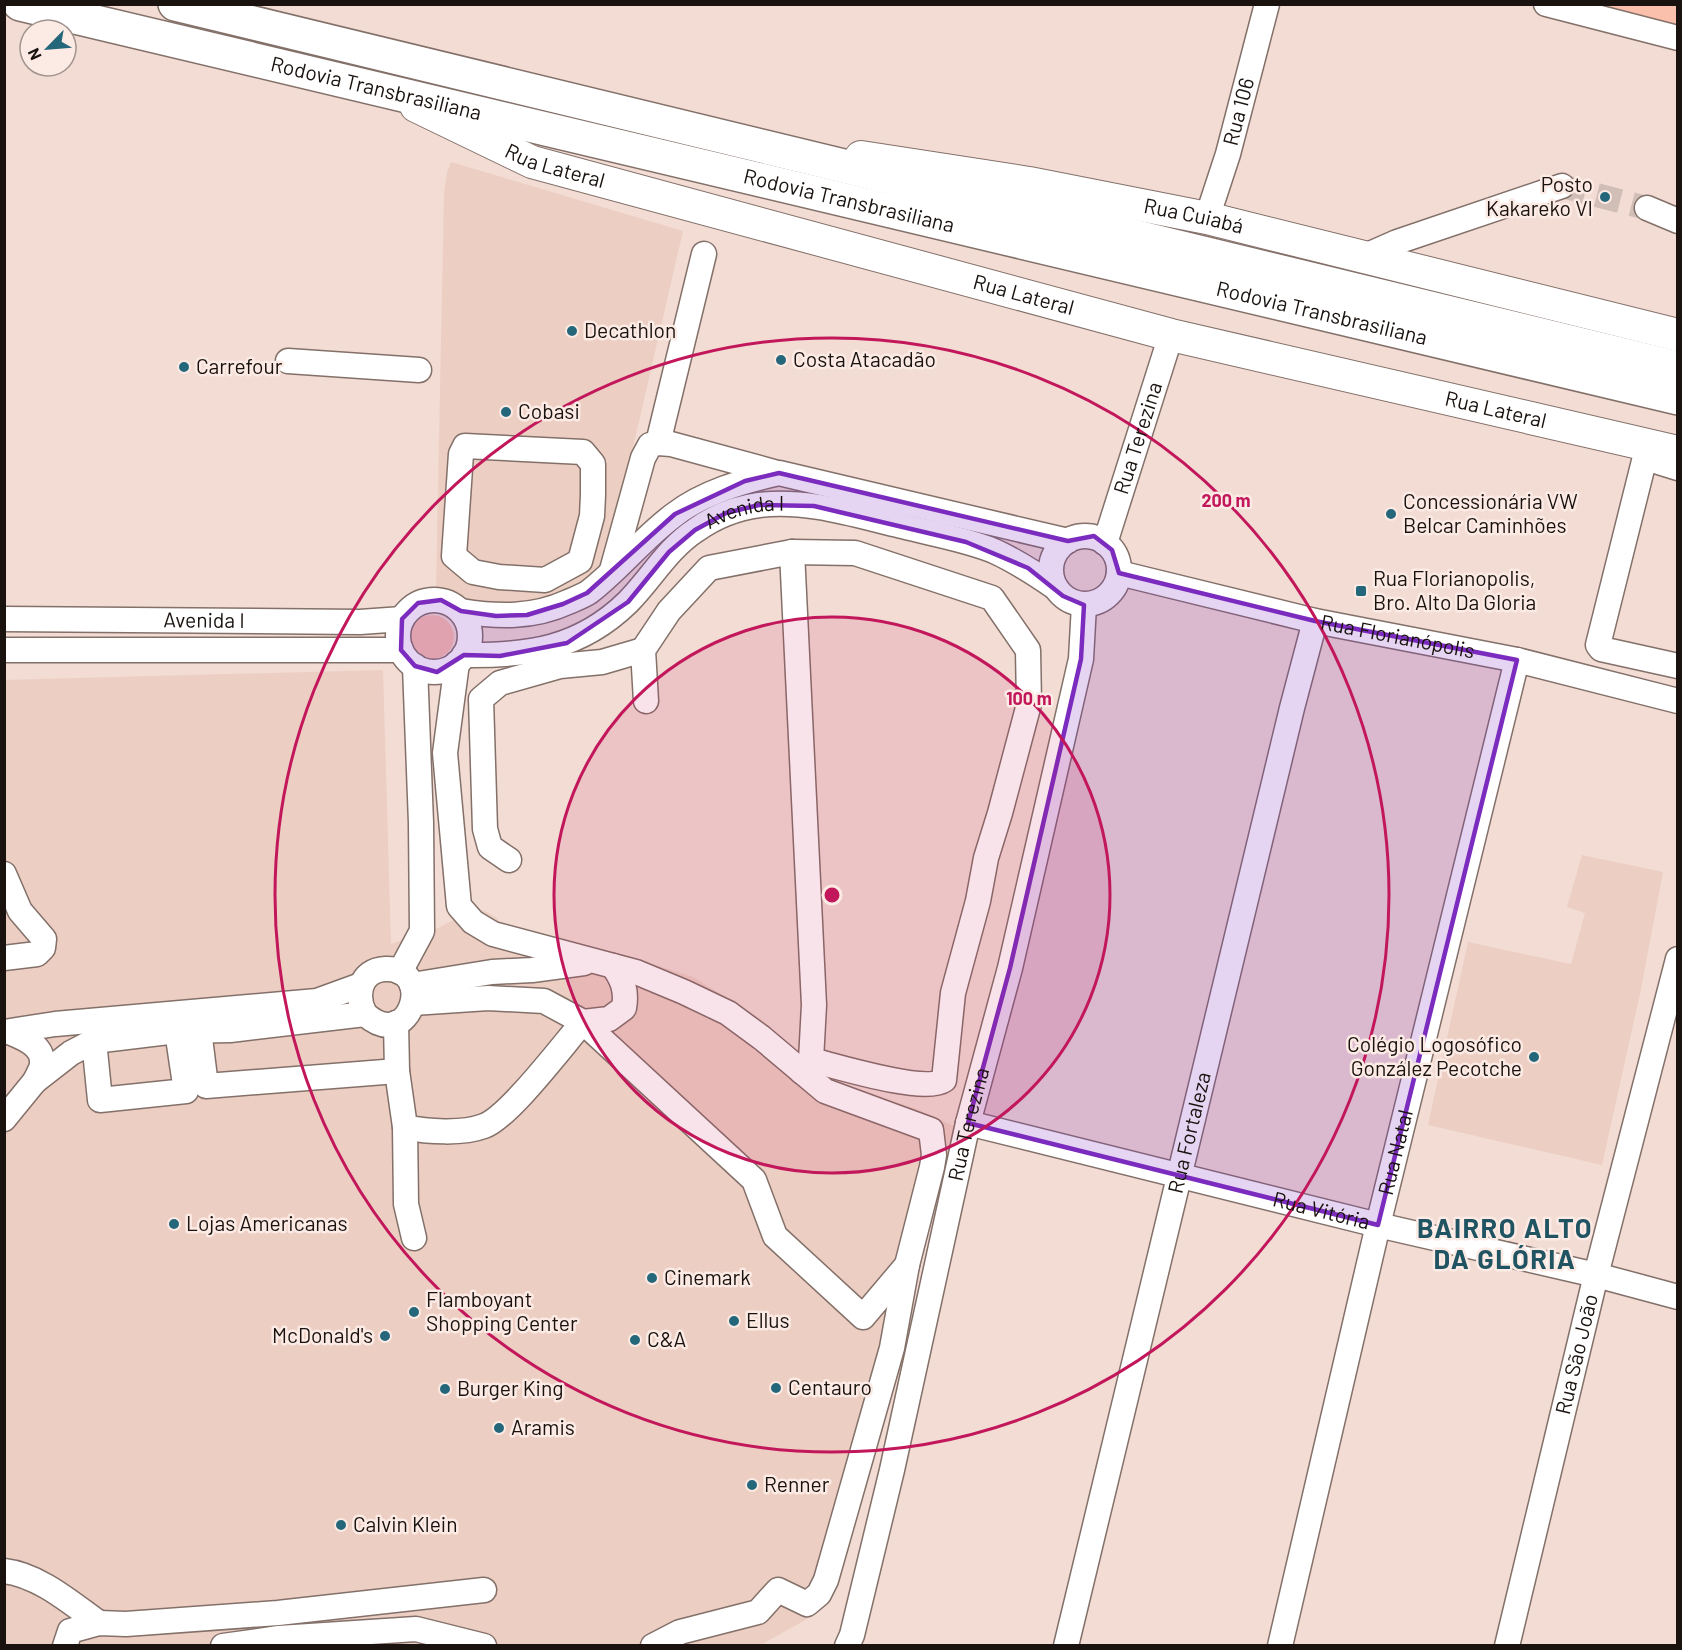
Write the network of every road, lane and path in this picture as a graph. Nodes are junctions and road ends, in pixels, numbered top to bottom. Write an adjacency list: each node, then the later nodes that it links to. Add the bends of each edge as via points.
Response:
1 (20, 4): 6 (highway, Rodovia Transbrasiliana)
2 (175, 4): 9 (highway, Rodovia Transbrasiliana)
3 (1267, 4): 12 (street, Rua 106)
4 (1546, 4): 7 (street)
5 (4, 19): 6 (highway)
6 (130, 31): 8 (highway, Rodovia Transbrasiliana)
7 (1677, 38)
8 (386, 91): 16 (main road, Rua Lateral, via 532,162); 21 (highway, Rodovia Transbrasiliana)
9 (701, 132): 12 (main road, Rua Cuiabá, via 1029,183); 19 (highway, Rodovia Transbrasiliana)
10 (1563, 186): 15 (street)
11 (1647, 208): 13 (street)
12 (1207, 218): 15 (main road, Rua Cuiabá)
13 (1677, 221)
14 (704, 254): 22 (street)
15 (1363, 257): 17 (main road, Rua Cuiabá)
16 (1171, 334): 23 (main road, Rua Lateral); 29 (street, Rua Terezina)
17 (1677, 335)
18 (288, 361): 20 (street)
19 (1677, 368)
20 (419, 370)
21 (1677, 398)
22 (658, 443): 25 (street); 27 (street, via 650,445 643,458)
23 (1677, 452)
24 (1677, 468): 44 (street, via 1644,461 1598,645 1600,649)
25 (779, 473): 28 (street, Avenida I); 31 (street, Avenida I, via 713,493 675,514)
26 (593, 505): 26 (street, via 593,464 583,452 465,446 461,454 454,556 473,572 545,580 580,561); 27 (street)
27 (626, 520): 31 (street)
28 (1068, 541): 29 (street, via 1094,536); 33 (street, via 1054,557 1052,578)
29 (1105, 543): 32 (street, via 1116,556)
30 (792, 552): 40 (street, via 709,568 669,611); 64 (street, via 814,1005); 67 (street, via 855,553 992,598 1028,650 1029,704 953,993 944,1080)
31 (612, 570): 35 (street, Avenida I, via 587,593 527,615)
32 (1119, 573): 34 (street, via 1107,596); 38 (street, Rua Florianópolis)
33 (1056, 588): 34 (street, via 1072,602); 42 (street, Avenida I, via 1028,568 966,542 814,506 759,505 726,513 695,530 669,552 628,602 600,625 567,643 530,652)
34 (1084, 605): 70 (street, Rua Terezina, via 1081,660 1010,968)
35 (461, 612): 37 (street, via 452,604 429,600 418,603); 42 (street, via 470,632)
36 (4, 619): 37 (street, Avenida I)
37 (402, 619): 41 (street, via 399,629)
38 (1315, 621): 43 (street, Rua Florianópolis); 72 (street, Rua Fortaleza)
39 (4, 650): 41 (street, Avenida I)
40 (643, 650): 45 (street); 47 (street, via 602,662 560,666 500,683 481,699)
41 (408, 658): 42 (street, via 437,672); 55 (street, via 421,823 422,931)
42 (461, 659): 48 (street, via 445,753)
43 (1517, 660): 46 (street, Rua Florianópolis); 73 (street, Rua Natal)
44 (1677, 666)
45 (646, 701)
46 (1677, 701)
47 (484, 792): 48 (street); 49 (street, via 485,829 490,847)
48 (451, 820): 53 (street, via 459,906 473,922 493,934)
49 (509, 860)
50 (4, 874): 51 (street, via 20,911 44,939 37,954)
51 (4, 958)
52 (1677, 959): 76 (street, Rua São João)
53 (604, 964): 55 (street, via 492,972); 57 (street, via 621,977 624,1008 609,1019); 64 (street, via 636,972 728,1013)
54 (361, 985): 55 (street, via 374,971 393,969); 56 (street, via 358,995); 59 (street, via 317,1001)
55 (408, 987): 57 (street, via 544,1001); 58 (street, via 407,1015)
56 (364, 1014): 58 (street, via 379,1023); 60 (street, via 230,1030)
57 (583, 1022): 71 (street, via 505,1112 485,1126 430,1131); 78 (street, via 754,1180 775,1236)
58 (396, 1023): 65 (street)
59 (56, 1024): 61 (street); 63 (street, via 49,1042 59,1051)
60 (188, 1030): 62 (street); 62 (street, via 186,1091 100,1100); 65 (street, via 206,1086)
61 (7, 1032): 66 (street, via 26,1039 39,1050 42,1064)
62 (94, 1041): 63 (street)
63 (71, 1053): 66 (street)
64 (807, 1066): 67 (street); 69 (street, via 825,1091)
65 (397, 1071): 71 (street)
66 (34, 1082): 68 (street)
67 (921, 1084): 69 (street)
68 (4, 1119)
69 (913, 1123): 75 (street, via 931,1130 934,1155)
70 (968, 1123): 72 (street, Rua Vitória); 90 (street, Rua Terezina, via 892,1470)
71 (405, 1127): 74 (street, via 406,1204)
72 (1180, 1176): 73 (street, Rua Vitória); 91 (street, Rua Fortaleza)
73 (1378, 1225): 76 (street, Rua Vitória); 92 (street, Rua Natal)
74 (414, 1238)
75 (907, 1264): 78 (street); 79 (street)
76 (1596, 1275): 77 (street, Rua Vitória); 93 (street, Rua São João)
77 (1677, 1297)
78 (863, 1317): 79 (street)
79 (892, 1348): 89 (street, via 819,1594 807,1604 778,1590 758,1612 680,1632)
80 (4, 1571): 82 (street, via 21,1573)
81 (484, 1590): 82 (street, via 278,1613)
82 (99, 1623): 86 (street, via 70,1631)
83 (348, 1639): 84 (street); 88 (street, via 416,1629)
84 (306, 1641): 85 (street)
85 (255, 1643): 87 (street)
86 (65, 1646)
87 (223, 1646)
88 (484, 1646)
89 (653, 1646)
90 (847, 1646)
91 (1066, 1646)
92 (1280, 1646)
93 (1507, 1646)

